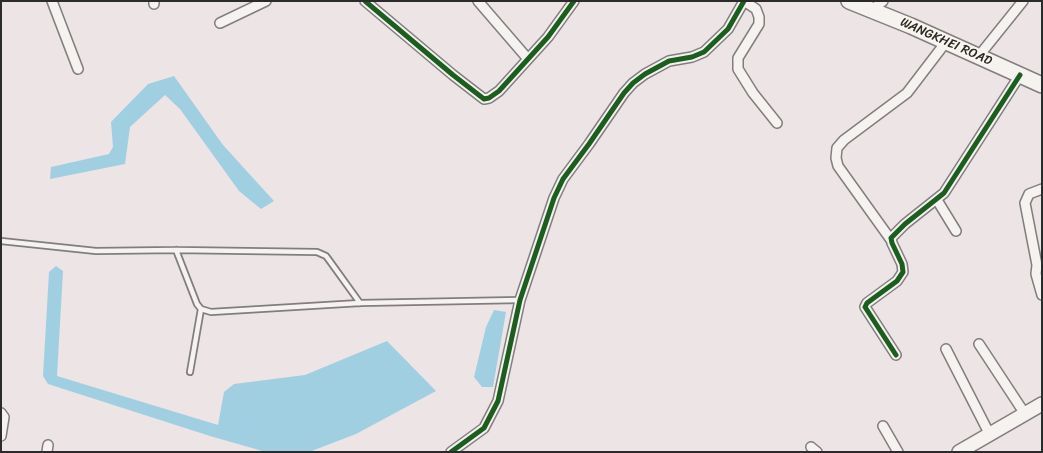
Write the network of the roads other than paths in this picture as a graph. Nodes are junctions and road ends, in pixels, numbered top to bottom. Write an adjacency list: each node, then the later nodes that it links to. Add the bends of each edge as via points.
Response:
1 (52, 1): 14 (street)
2 (266, 1): 10 (street)
3 (365, 1): 13 (street, via 484,99 499,91)
4 (478, 1): 13 (street)
5 (574, 1): 13 (street)
6 (744, 1): 17 (street, via 756,9 759,24 738,58 738,69); 25 (street, via 728,29 704,52 656,67 644,74 624,93 563,179 554,198)
7 (849, 1): 9 (main road, WANGKHEI ROAD)
8 (1024, 1): 12 (street)
9 (878, 5): 11 (main road, WANGKHEI ROAD)
10 (220, 23)
11 (946, 42): 12 (main road, WANGKHEI ROAD); 21 (street, via 907,93 837,148 838,166)
12 (978, 57): 15 (main road, WANGKHEI ROAD)
13 (528, 59)
14 (78, 69)
15 (1020, 75): 16 (main road, WANGKHEI ROAD); 19 (street, via 950,186)
16 (1042, 85)
17 (777, 123)
18 (1042, 189): 24 (street, via 1029,194 1025,203 1037,265 1036,274)
19 (937, 200): 20 (street); 21 (street, via 905,224)
20 (956, 232)
21 (891, 240): 30 (street, via 903,272 897,281 865,306)
22 (1, 241): 23 (lane, via 96,251)
23 (176, 250): 26 (lane, via 317,252 326,256); 27 (lane, via 193,296)
24 (1042, 295)
25 (520, 300): 26 (lane); 39 (street, via 494,412 484,428)
26 (360, 302): 27 (lane, via 211,312)
27 (201, 308): 31 (lane)
28 (979, 344): 34 (street)
29 (946, 349): 36 (street)
30 (896, 355)
31 (190, 372)
32 (1042, 404): 34 (street)
33 (1, 413): 37 (street, via 4,417)
34 (1025, 414): 36 (street)
35 (883, 426): 40 (street)
36 (990, 435): 38 (street)
37 (1, 436)
38 (975, 448): 41 (street)
39 (451, 452)
40 (898, 452)
41 (960, 452)

